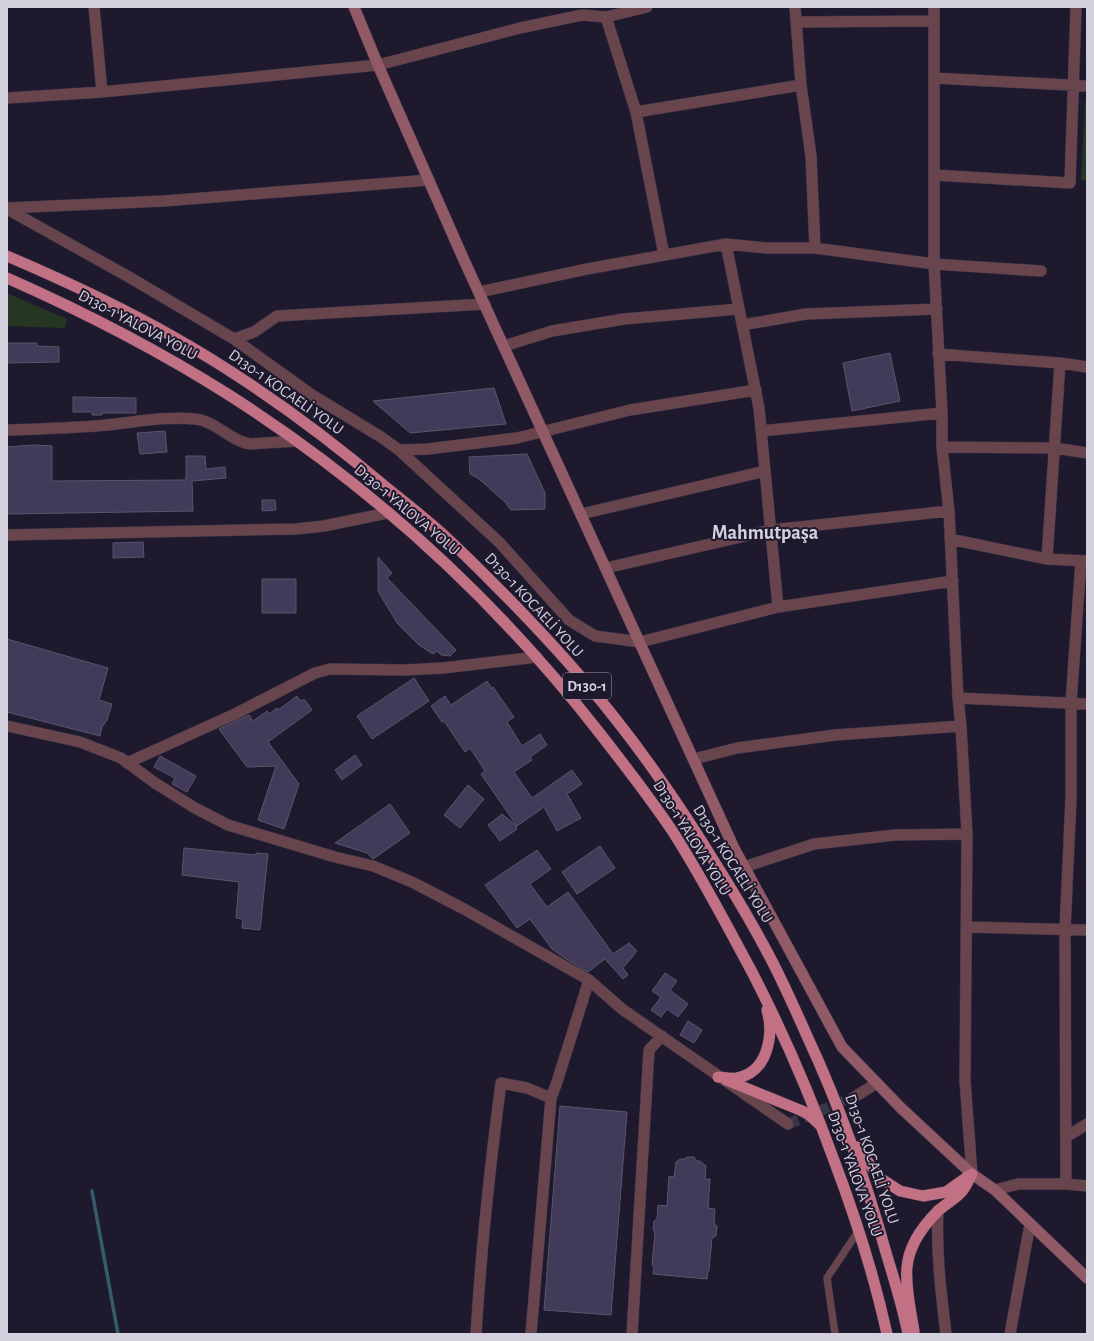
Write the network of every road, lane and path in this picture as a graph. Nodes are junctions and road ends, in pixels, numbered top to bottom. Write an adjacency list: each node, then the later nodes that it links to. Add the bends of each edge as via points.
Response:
1 (94, 7): 16 (street)
2 (354, 7): 11 (main road)
3 (647, 7): 8 (street)
4 (795, 7): 10 (street)
5 (934, 7): 9 (street)
6 (1076, 7): 14 (street)
7 (581, 11): 8 (street); 11 (street)
8 (606, 17): 18 (street)
9 (934, 21): 10 (street); 12 (street)
10 (796, 22): 13 (street)
11 (378, 65): 16 (street); 20 (main road)
12 (934, 78): 14 (street); 19 (street)
13 (800, 85): 18 (street); 23 (street, via 811,156)
14 (1072, 85): 15 (street); 19 (street, via 1070,183)
15 (1087, 86)
16 (102, 92): 17 (street)
17 (7, 98)
18 (636, 112): 24 (street)
19 (934, 175): 26 (street)
20 (429, 180): 21 (street, via 164,201); 29 (main road)
21 (7, 209): 34 (street)
22 (726, 244): 23 (street, via 766,248); 24 (street); 31 (street)
23 (815, 248): 26 (street)
24 (664, 255): 29 (street)
25 (7, 256): 86 (highway, D130-1 KOCAELİ YOLU / D130-1, via 135,316 241,378 361,466 449,539 514,604 612,715 710,854 772,961 820,1063)
26 (934, 264): 27 (street); 32 (street)
27 (1041, 271)
28 (7, 278): 44 (highway, D130-1 YALOVA YOLU / D130-1, via 89,316 179,365)
29 (479, 292): 30 (main road)
30 (485, 304): 34 (street, via 277,316 254,332); 35 (main road)
31 (739, 309): 33 (street); 35 (street, via 624,319 552,331)
32 (936, 309): 33 (street, via 806,314); 36 (street)
33 (742, 325): 39 (street)
34 (234, 340): 47 (street, via 312,395)
35 (504, 346): 42 (main road)
36 (938, 354): 37 (street); 40 (street)
37 (1060, 363): 38 (street); 46 (street)
38 (1087, 367)
39 (756, 390): 42 (street, via 630,410); 43 (street)
40 (942, 413): 43 (street); 45 (street)
41 (7, 430): 44 (street, via 190,418 208,422 242,443)
42 (543, 431): 47 (street, via 516,438); 52 (main road)
43 (761, 431): 49 (street)
44 (296, 441): 51 (highway, D130-1 YALOVA YOLU / D130-1)
45 (942, 446): 46 (street); 50 (street)
46 (1055, 448): 48 (street); 56 (street)
47 (400, 450): 61 (street, via 499,542 569,620 596,636)
48 (1087, 452)
49 (765, 471): 52 (street); 53 (street)
50 (949, 511): 53 (street); 55 (street)
51 (386, 512): 54 (street, via 324,526 296,529); 62 (highway, D130-1 YALOVA YOLU / D130-1, via 456,573)
52 (581, 514): 58 (main road)
53 (770, 530): 58 (street); 60 (street)
54 (7, 535)
55 (950, 539): 56 (street); 59 (street)
56 (1047, 559): 57 (street)
57 (1084, 561): 64 (street)
58 (606, 568): 61 (main road)
59 (953, 581): 60 (street); 63 (street)
60 (778, 607): 61 (street)
61 (640, 642): 68 (main road)
62 (537, 657): 69 (street, via 443,668 330,669 315,673 235,714); 76 (highway, D130-1 YALOVA YOLU / D130-1, via 652,801 700,877)
63 (958, 698): 64 (street); 67 (street)
64 (1071, 703): 65 (street); 73 (street, via 1071,798)
65 (1087, 704)
66 (7, 726): 69 (street, via 80,742)
67 (961, 726): 68 (street, via 835,734 737,748); 70 (street)
68 (694, 759): 71 (main road)
69 (127, 763): 75 (street, via 155,784 228,825 373,866 412,882)
70 (967, 834): 71 (street, via 895,835 814,844); 72 (street)
71 (744, 867): 79 (main road, via 842,1047)
72 (966, 927): 73 (street); 87 (street, via 965,1081)
73 (1065, 930): 74 (street); 85 (street)
74 (1087, 930)
75 (589, 980): 77 (street, via 622,1009); 81 (street)
76 (759, 986): 78 (highway, via 769,1018 770,1032 764,1059 756,1068 738,1078); 84 (highway, D130-1 YALOVA YOLU / D130-1, via 786,1040)
77 (662, 1036): 78 (street); 99 (street, via 649,1050)
78 (718, 1077): 82 (street); 84 (highway, via 800,1110)
79 (877, 1083): 80 (street); 87 (main road)
80 (856, 1096)
81 (550, 1098): 97 (street, via 526,1088 501,1083 480,1263); 98 (street)
82 (788, 1124)
83 (1087, 1124): 85 (street)
84 (822, 1126): 93 (highway, D130-1 YALOVA YOLU / D130-1)
85 (1066, 1137): 88 (street)
86 (851, 1140): 87 (highway, via 880,1178 900,1191 923,1196 946,1192); 102 (highway, D130-1 KOCAELİ YOLU / D130-1, via 875,1211)
87 (972, 1174): 90 (main road); 91 (highway, via 963,1191)
88 (1066, 1184): 89 (street); 90 (street, via 1018,1184)
89 (1087, 1186)
90 (995, 1190): 92 (main road)
91 (938, 1210): 103 (highway, via 915,1242 907,1266 906,1277); 104 (street, via 937,1247)
92 (1030, 1224): 95 (main road); 105 (street)
93 (859, 1230): 100 (lane, via 827,1278); 101 (highway, D130-1 YALOVA YOLU / D130-1, via 877,1289)
94 (1087, 1266): 95 (street)
95 (1075, 1267): 96 (main road)
96 (1087, 1278)
97 (476, 1334)
98 (531, 1334)
99 (632, 1334)
100 (835, 1334)
101 (887, 1334)
102 (908, 1334)
103 (915, 1334)
104 (946, 1334)
105 (1010, 1334)

